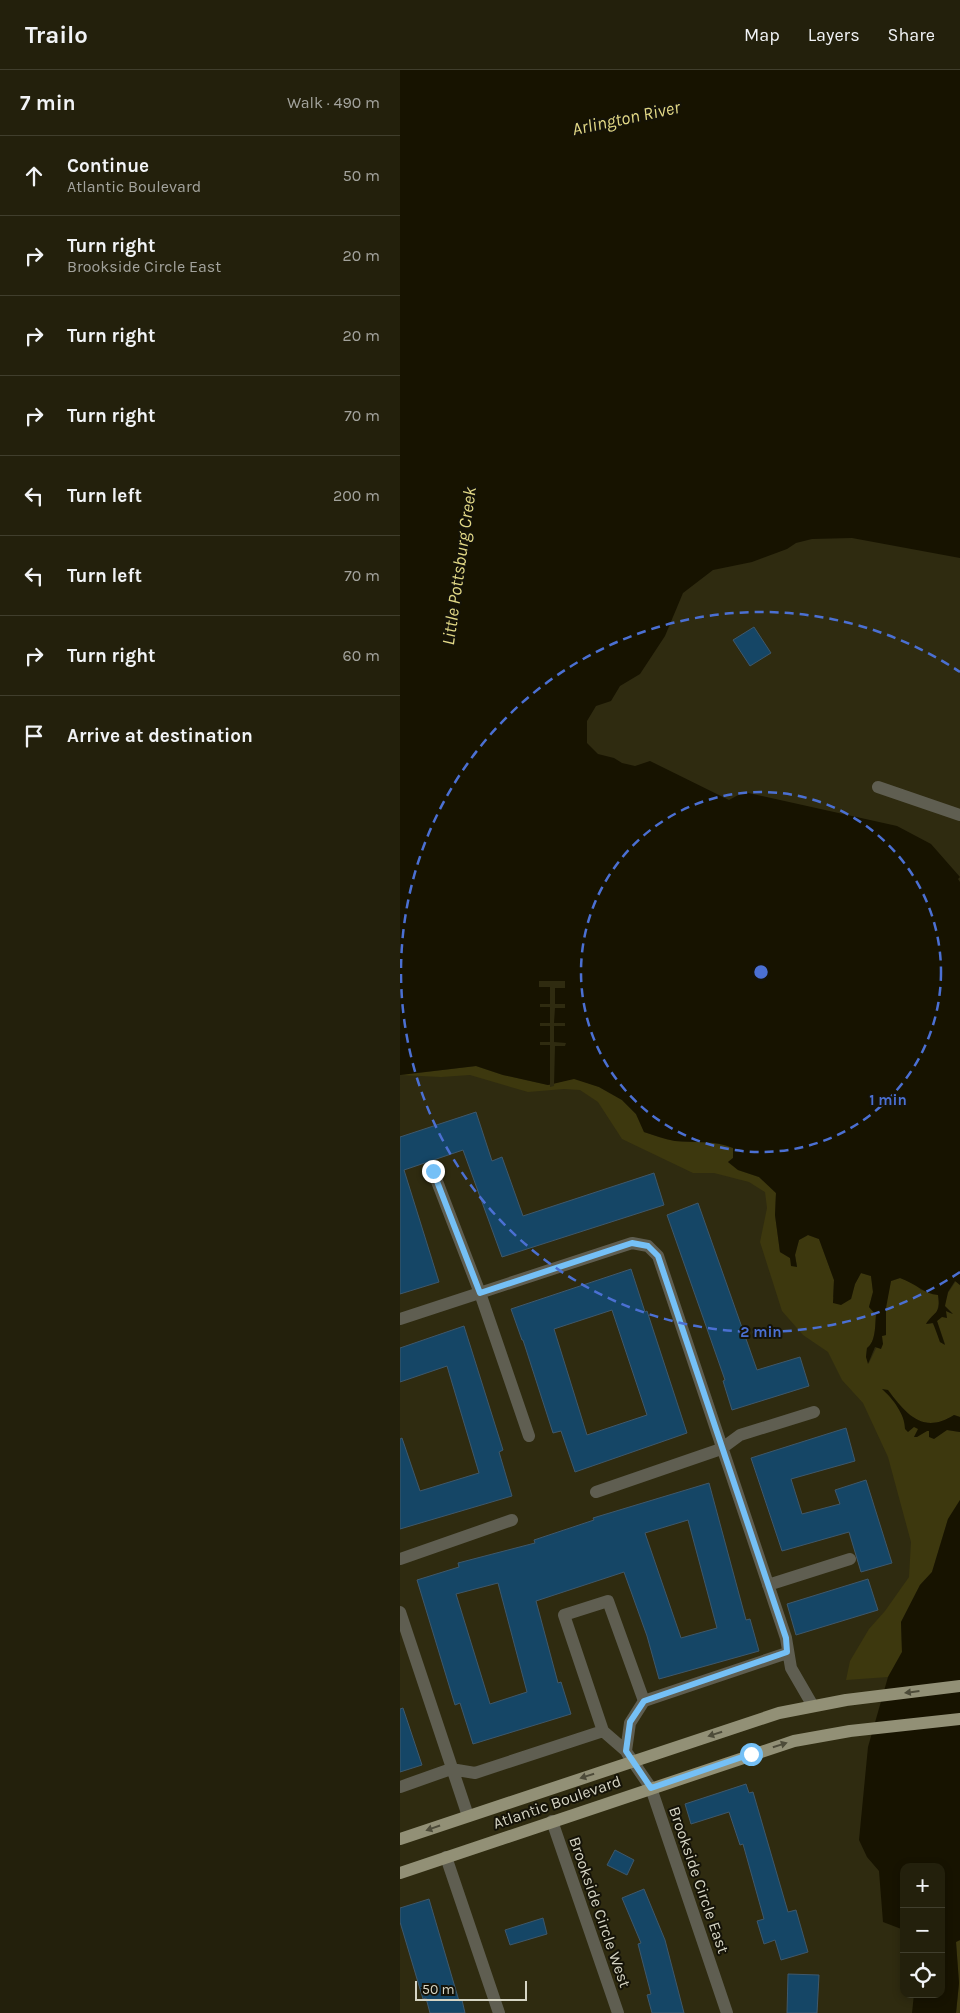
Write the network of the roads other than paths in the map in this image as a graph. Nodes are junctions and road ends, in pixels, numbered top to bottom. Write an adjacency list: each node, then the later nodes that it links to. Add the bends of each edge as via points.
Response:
1 (878, 787): 2 (street)
2 (960, 815)
3 (433, 1171): 4 (street)
4 (480, 1293): 5 (street); 7 (street); 8 (street, via 632,1243 648,1246 658,1256)
5 (400, 1319)
6 (814, 1412): 8 (street, via 740,1435)
7 (529, 1436)
8 (721, 1449): 9 (street); 13 (street)
9 (596, 1492)
10 (512, 1520): 11 (street)
11 (400, 1559)
12 (850, 1559): 13 (street)
13 (768, 1585): 15 (street, via 786,1638)
14 (400, 1612): 22 (street)
15 (787, 1652): 17 (street); 18 (street, via 791,1668)
16 (960, 1686): 18 (main road, Atlantic Boulevard, one-way to 18)
17 (644, 1701): 20 (street, via 608,1601 564,1615); 21 (street, via 630,1722)
18 (813, 1706): 21 (main road, Atlantic Boulevard, one-way to 21)
19 (960, 1719): 24 (main road, Atlantic Boulevard, one-way to 19, via 794,1741 850,1731)
20 (603, 1730): 21 (street, Brookside Circle East); 22 (street, via 475,1773)
21 (629, 1756): 24 (street, Brookside Circle East); 25 (main road, Atlantic Boulevard, one-way to 25)
22 (451, 1769): 23 (street); 25 (street)
23 (400, 1787)
24 (651, 1788): 26 (main road, Atlantic Boulevard); 32 (street, Brookside Circle East)
25 (468, 1816): 27 (main road, Atlantic Boulevard, one-way to 27)
26 (552, 1821): 28 (main road, Atlantic Boulevard); 31 (street, Brookside Circle West)
27 (400, 1839)
28 (446, 1857): 29 (main road, Atlantic Boulevard); 30 (street)
29 (400, 1872)
30 (499, 2013)
31 (618, 2013)
32 (727, 2013)

